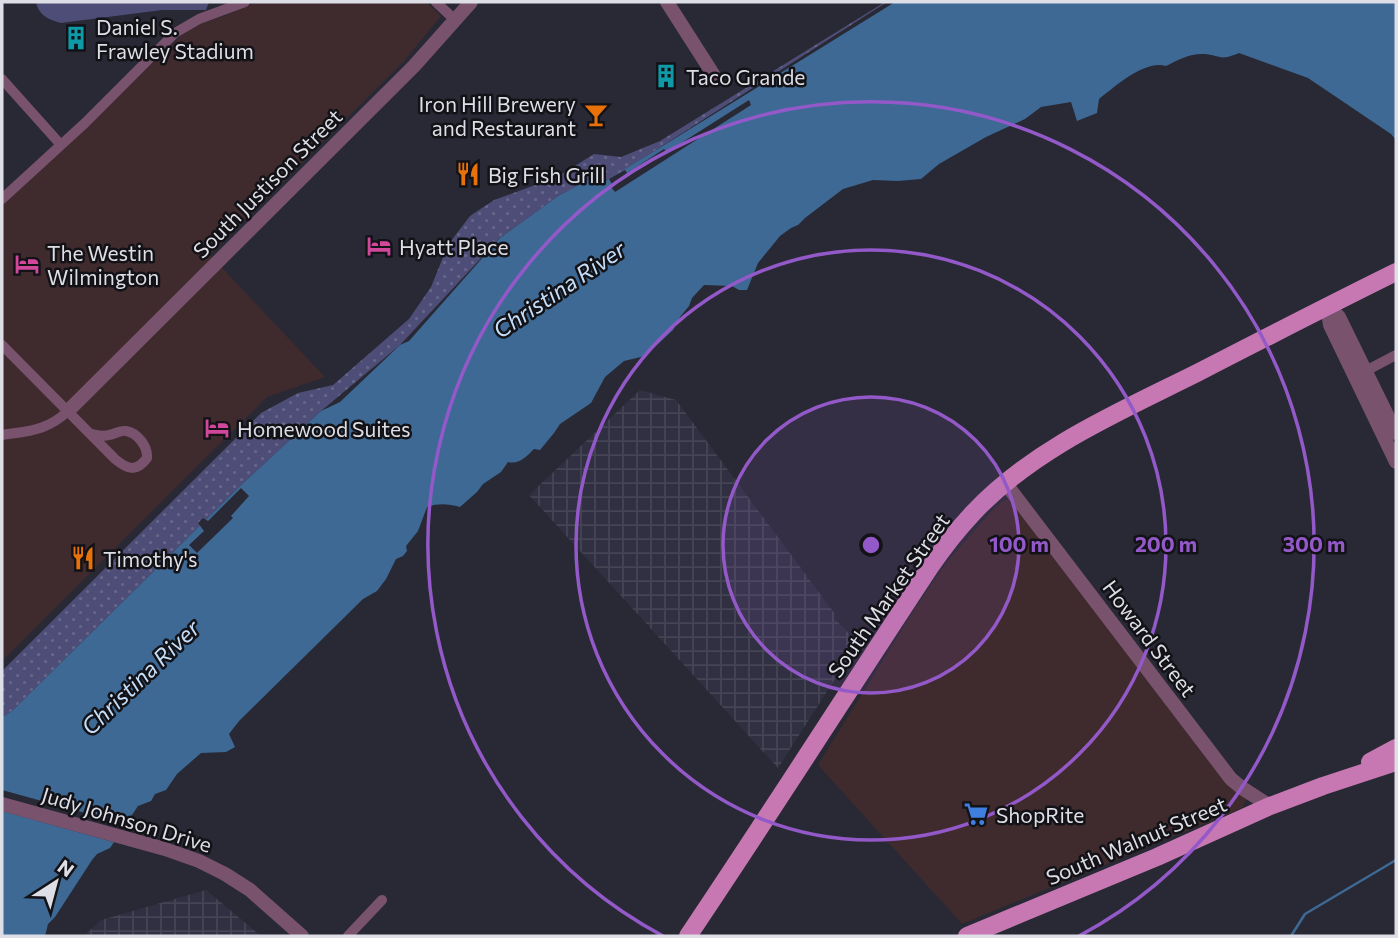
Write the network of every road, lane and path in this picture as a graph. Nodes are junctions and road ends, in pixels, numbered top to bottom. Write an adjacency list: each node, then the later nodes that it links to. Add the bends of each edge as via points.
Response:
1 (245, 2): 8 (street, via 176,33)
2 (436, 2): 5 (street)
3 (471, 2): 5 (street, South Justison Street)
4 (667, 2): 6 (street)
5 (455, 20): 15 (street, South Justison Street)
6 (713, 74)
7 (2, 79): 8 (street)
8 (61, 145): 9 (street)
9 (2, 199)
10 (1396, 272): 11 (main road, South Market Street)
11 (1327, 306): 14 (street, via 1339,317); 20 (main road, South Market Street, via 1096,424)
12 (2, 345): 15 (street)
13 (1396, 355): 14 (street)
14 (1360, 374): 16 (street); 19 (street)
15 (68, 411): 17 (street); 18 (street, via 47,426)
16 (1396, 433)
17 (91, 434): 17 (street, via 125,466 139,467 147,458 144,444 129,432)
18 (2, 435)
19 (1396, 462)
20 (1006, 484): 25 (street, Howard Street, via 1231,779); 27 (main road, South Market Street, via 974,512 937,557)
21 (1396, 748): 23 (main road, South Walnut Street)
22 (1396, 762): 23 (main road, South Walnut Street)
23 (1323, 786): 25 (main road, South Walnut Street)
24 (2, 804): 28 (street, Judy Johnson Drive, via 190,857 257,896)
25 (1270, 806): 30 (main road, South Walnut Street)
26 (382, 900): 29 (street)
27 (690, 935)
28 (302, 936)
29 (348, 936)
30 (967, 936)

